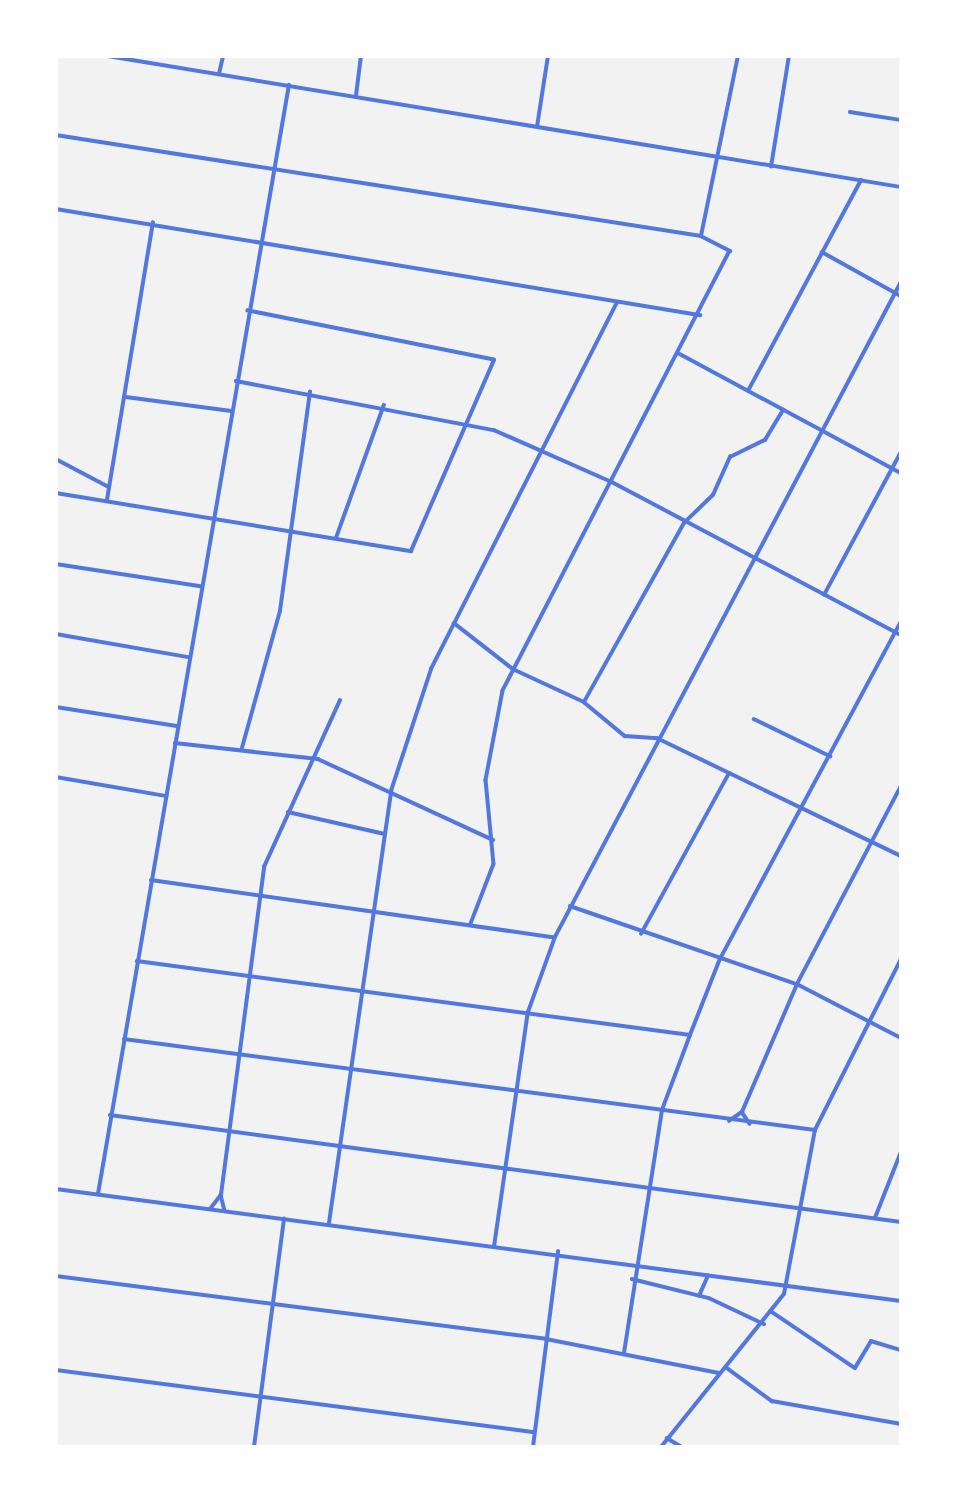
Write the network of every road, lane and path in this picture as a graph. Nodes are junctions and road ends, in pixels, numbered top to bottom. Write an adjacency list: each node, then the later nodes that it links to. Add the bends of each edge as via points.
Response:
1 (108, 56): 8 (street)
2 (166, 56): 8 (street)
3 (223, 56): 9 (street)
4 (361, 56): 11 (street)
5 (548, 56): 14 (street)
6 (738, 56): 16 (street)
7 (789, 56): 17 (street)
8 (164, 65): 9 (street)
9 (219, 74): 10 (street)
10 (289, 85): 11 (street); 18 (street)
11 (356, 96): 14 (street)
12 (850, 112): 13 (street)
13 (901, 120)
14 (537, 127): 16 (street)
15 (56, 135): 18 (street)
16 (720, 158): 17 (street); 23 (street)
17 (771, 167): 19 (street)
18 (272, 169): 23 (street); 24 (street)
19 (861, 180): 20 (street); 25 (street)
20 (901, 187)
21 (56, 209): 22 (street)
22 (152, 223): 24 (street); 36 (street)
23 (701, 236): 31 (street, via 725,245 730,255)
24 (260, 242): 29 (street); 30 (street)
25 (822, 252): 27 (street); 34 (street)
26 (901, 282): 27 (street)
27 (895, 293): 28 (street); 41 (street)
28 (901, 296)
29 (617, 302): 31 (street); 42 (street)
30 (248, 311): 33 (street); 40 (street, via 492,359 486,391)
31 (700, 315): 32 (street)
32 (680, 354): 34 (street); 47 (street)
33 (236, 380): 35 (street); 39 (street)
34 (748, 391): 38 (street)
35 (310, 393): 37 (street); 53 (street)
36 (126, 397): 39 (street); 48 (street)
37 (384, 405): 40 (street); 54 (street)
38 (783, 410): 41 (street); 52 (street, via 765,440 730,457 713,495)
39 (231, 411): 51 (street)
40 (466, 425): 42 (street); 54 (street, via 411,551)
41 (823, 432): 45 (street); 55 (street)
42 (540, 449): 47 (street); 60 (street)
43 (901, 452): 45 (street)
44 (56, 459): 48 (street)
45 (892, 468): 46 (street); 58 (street)
46 (901, 472)
47 (612, 482): 52 (street); 65 (street)
48 (109, 487): 50 (street)
49 (56, 493): 50 (street)
50 (107, 500): 51 (street)
51 (212, 517): 53 (street); 57 (street)
52 (684, 523): 55 (street); 67 (street)
53 (289, 530): 54 (street); 73 (street, via 279,619)
54 (336, 539)
55 (752, 561): 58 (street); 71 (street)
56 (56, 564): 57 (street)
57 (200, 586): 64 (street)
58 (824, 596): 61 (street)
59 (901, 622): 61 (street)
60 (454, 623): 65 (street); 79 (street, via 431,669)
61 (896, 632): 63 (street); 74 (street)
62 (56, 634): 64 (street)
63 (901, 635)
64 (188, 657): 70 (street)
65 (513, 669): 67 (street); 84 (street, via 495,715 486,780)
66 (340, 700): 75 (street)
67 (584, 702): 71 (street, via 625,736)
68 (56, 707): 70 (street)
69 (754, 719): 74 (street)
70 (177, 726): 72 (street)
71 (657, 738): 76 (street); 89 (street)
72 (176, 743): 73 (street); 80 (street)
73 (242, 748): 75 (street)
74 (830, 757): 81 (street)
75 (318, 760): 79 (street); 82 (street)
76 (729, 773): 81 (street); 92 (street)
77 (56, 777): 80 (street)
78 (901, 786): 85 (street)
79 (391, 791): 83 (street); 84 (street)
80 (166, 796): 87 (street)
81 (802, 807): 85 (street); 94 (street)
82 (288, 812): 83 (street); 88 (street, via 264,867)
83 (385, 834): 90 (street)
84 (493, 840): 91 (street, via 493,874)
85 (871, 840): 86 (street); 98 (street)
86 (901, 856)
87 (151, 880): 88 (street); 96 (street)
88 (261, 894): 90 (street); 97 (street)
89 (570, 906): 92 (street); 93 (street)
90 (374, 909): 91 (street); 99 (street)
91 (471, 925): 93 (street)
92 (641, 934): 94 (street)
93 (555, 937): 100 (street)
94 (720, 959): 98 (street); 102 (street)
95 (901, 959): 101 (street)
96 (137, 961): 97 (street); 104 (street)
97 (250, 975): 99 (street); 105 (street)
98 (797, 984): 101 (street); 109 (street)
99 (362, 990): 100 (street); 106 (street)
100 (528, 1012): 102 (street); 107 (street)
101 (868, 1021): 103 (street); 113 (street)
102 (690, 1035): 108 (street)
103 (901, 1038)
104 (124, 1039): 105 (street); 110 (street)
105 (239, 1052): 106 (street); 114 (street)
106 (351, 1068): 107 (street); 115 (street)
107 (514, 1089): 108 (street); 117 (street)
108 (662, 1110): 111 (street); 118 (street)
109 (742, 1112): 111 (street); 112 (street)
110 (110, 1115): 114 (street); 120 (street)
111 (729, 1121): 112 (street)
112 (750, 1124): 113 (street)
113 (815, 1130): 122 (street)
114 (229, 1132): 115 (street); 121 (street)
115 (340, 1146): 117 (street); 128 (street)
116 (901, 1152): 125 (street)
117 (505, 1169): 118 (street); 129 (street)
118 (648, 1187): 122 (street); 131 (street)
119 (56, 1189): 120 (street)
120 (98, 1194): 123 (street)
121 (221, 1195): 123 (street); 124 (street)
122 (796, 1208): 125 (street); 135 (street)
123 (209, 1209): 124 (street)
124 (225, 1211): 126 (street)
125 (874, 1217): 127 (street)
126 (284, 1219): 128 (street); 138 (street)
127 (901, 1222)
128 (329, 1223): 129 (street)
129 (494, 1247): 130 (street)
130 (558, 1252): 131 (street); 141 (street)
131 (634, 1264): 132 (street); 134 (street)
132 (709, 1275): 135 (street); 136 (street)
133 (56, 1276): 138 (street)
134 (632, 1279): 136 (street); 143 (street)
135 (786, 1286): 137 (street); 139 (street)
136 (699, 1296): 140 (street)
137 (901, 1301)
138 (273, 1305): 141 (street); 147 (street)
139 (772, 1312): 140 (street); 142 (street, via 854,1367 871,1341)
140 (764, 1324): 144 (street)
141 (546, 1339): 143 (street); 149 (street)
142 (901, 1350)
143 (624, 1353): 146 (street)
144 (727, 1367): 146 (street); 148 (street, via 772,1401)
145 (56, 1370): 147 (street)
146 (719, 1373): 150 (street)
147 (261, 1399): 149 (street); 151 (street)
148 (901, 1424)
149 (534, 1432): 152 (street)
150 (667, 1438): 153 (street); 154 (street)
151 (254, 1447)
152 (533, 1447)
153 (661, 1447)
154 (682, 1447)

